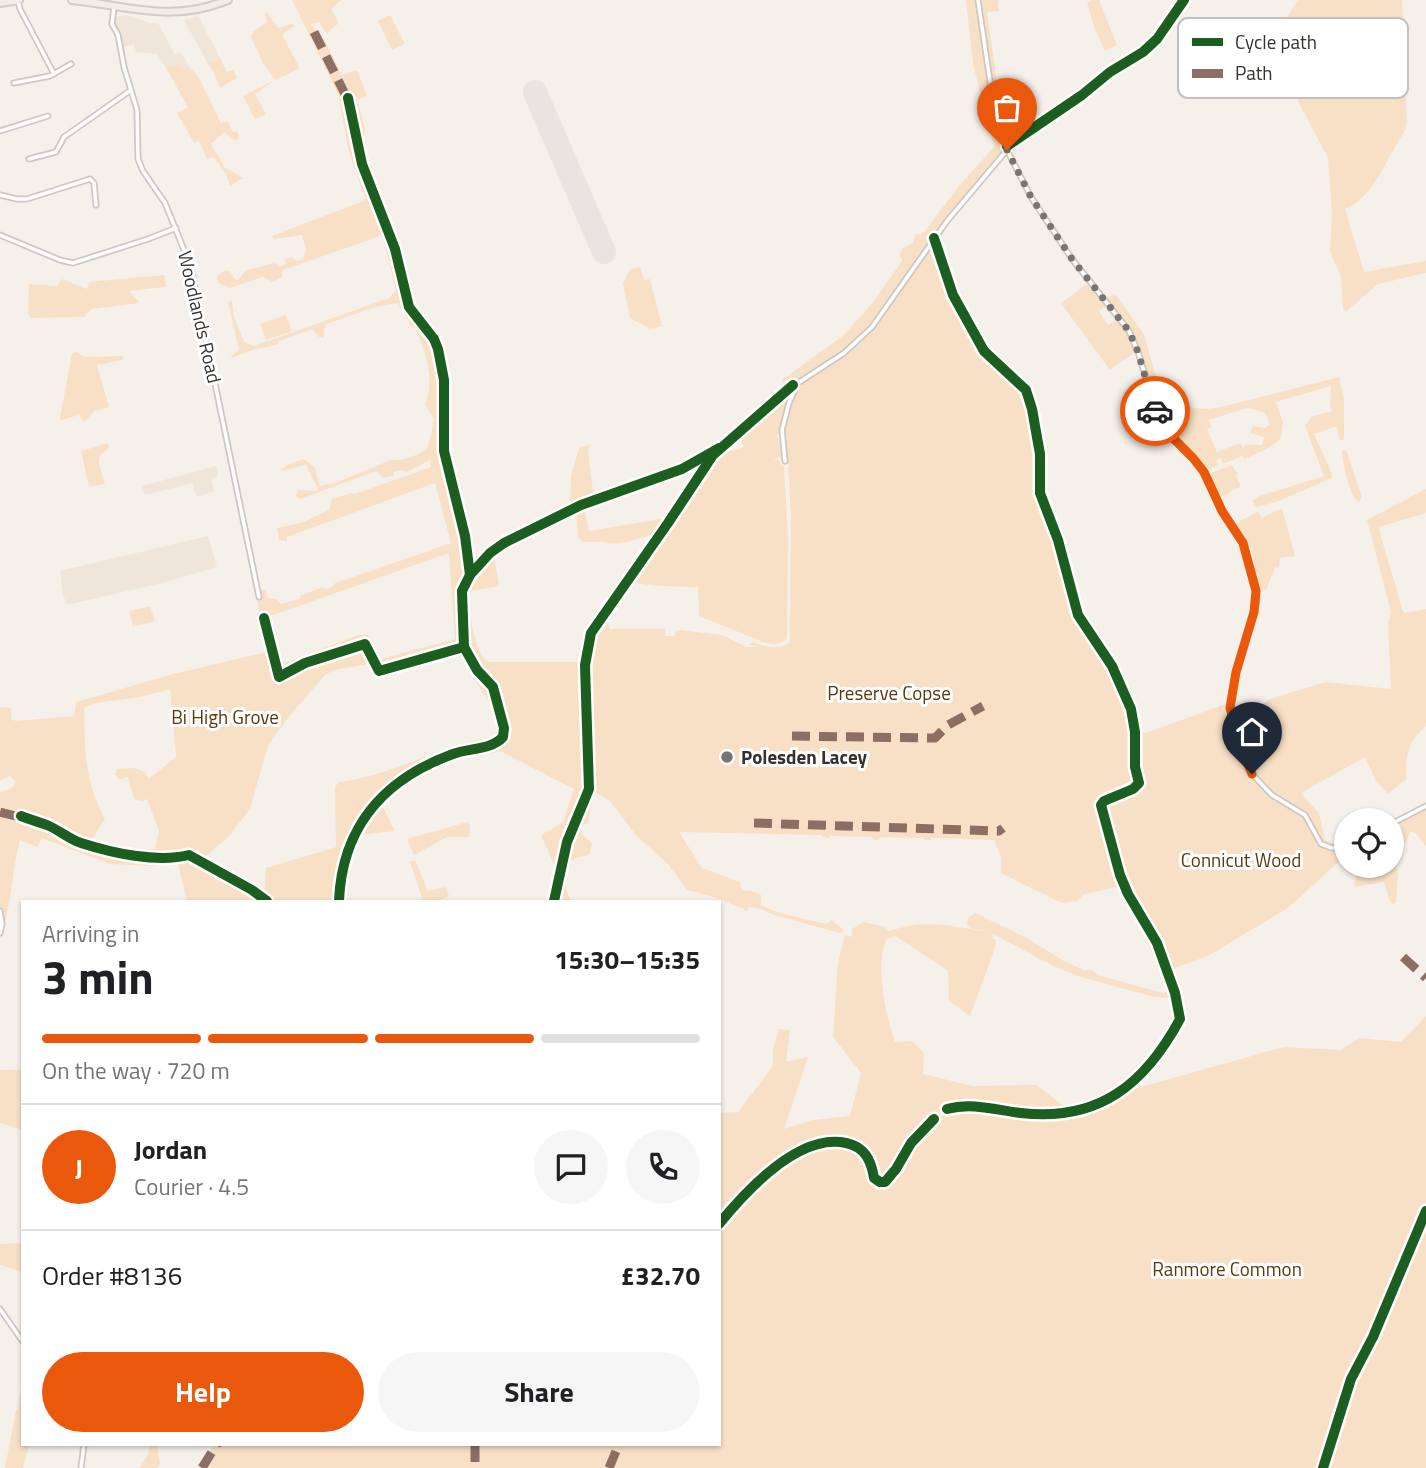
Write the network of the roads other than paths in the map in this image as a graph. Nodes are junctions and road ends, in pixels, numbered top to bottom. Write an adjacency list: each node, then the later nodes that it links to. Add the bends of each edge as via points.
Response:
1 (18, 0): 6 (main road); 9 (street)
2 (72, 0): 3 (main road)
3 (78, 0): 7 (main road)
4 (228, 0): 7 (main road, via 181,12)
5 (978, 0): 14 (street, via 989,78)
6 (0, 2)
7 (114, 7): 11 (street, Woodlands Road, via 113,24)
8 (71, 64): 9 (street)
9 (54, 74): 10 (street)
10 (14, 83)
11 (131, 89): 15 (street, via 64,137 56,152); 18 (street, Woodlands Road, via 138,116 138,159)
12 (48, 116): 13 (street)
13 (0, 131)
14 (1007, 150): 20 (street, via 947,221 872,327 844,353 798,383 782,430); 24 (street, via 1072,259 1129,331 1161,426 1198,463 1243,543 1257,601 1230,708 1242,751 1262,786 1305,815 1321,845)
15 (29, 159)
16 (0, 195): 17 (street, via 27,198 90,179)
17 (96, 205)
18 (176, 228): 19 (street, via 73,263); 21 (street, Woodlands Road, via 191,267)
19 (0, 235)
20 (785, 461)
21 (259, 597)
22 (1426, 806): 23 (street)
23 (1404, 818)
24 (1334, 848)
25 (0, 911): 26 (street)
26 (0, 933)
27 (0, 1309): 28 (street)
28 (21, 1339)
29 (84, 1446): 30 (street)
30 (81, 1468)

